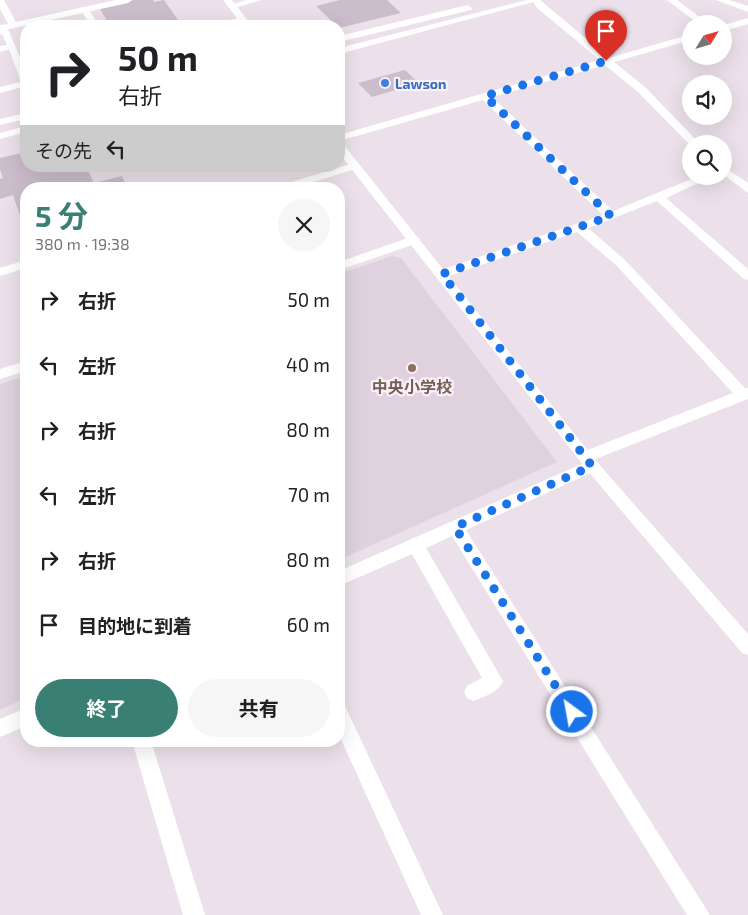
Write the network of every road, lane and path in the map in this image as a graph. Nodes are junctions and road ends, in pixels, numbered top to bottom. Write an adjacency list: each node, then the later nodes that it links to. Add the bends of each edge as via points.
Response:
1 (0, 0): 18 (street)
2 (128, 0): 8 (street)
3 (257, 0): 9 (street)
4 (501, 0): 22 (street)
5 (536, 0): 26 (street); 27 (street)
6 (671, 0): 12 (street)
7 (720, 0): 11 (street)
8 (105, 2): 10 (street)
9 (229, 3): 15 (street)
10 (84, 9): 13 (street); 14 (lane)
11 (748, 9)
12 (692, 15)
13 (35, 20)
14 (91, 20)
15 (243, 20)
16 (748, 21): 19 (street)
17 (20, 23): 18 (street)
18 (13, 25): 20 (street)
19 (732, 26)
20 (0, 28)
21 (0, 32): 24 (lane, via 5,31)
22 (345, 38)
23 (682, 40): 27 (street)
24 (12, 46): 25 (lane); 28 (lane)
25 (0, 49)
26 (345, 49)
27 (606, 61): 31 (street); 35 (street, via 642,90)
28 (20, 67)
29 (20, 85): 30 (lane)
30 (0, 90)
31 (485, 96): 37 (street); 49 (street)
32 (20, 117): 33 (street)
33 (0, 122)
34 (20, 131): 36 (street)
35 (686, 135)
36 (0, 136)
37 (345, 136)
38 (345, 154): 39 (street)
39 (354, 166): 40 (street); 51 (street)
40 (345, 169)
41 (334, 172): 45 (street)
42 (748, 175): 44 (street)
43 (732, 177): 44 (street)
44 (736, 180): 47 (street)
45 (302, 182)
46 (688, 185): 48 (street)
47 (748, 189)
48 (659, 197): 49 (street); 56 (street)
49 (611, 216): 50 (street)
50 (579, 227): 55 (street); 59 (street, via 621,263)
51 (414, 240): 52 (street); 55 (street)
52 (345, 264)
53 (20, 266): 54 (street)
54 (0, 272)
55 (442, 274): 60 (street)
56 (748, 276)
57 (20, 368): 58 (street)
58 (0, 374)
59 (746, 394): 60 (street)
60 (589, 461): 61 (street); 64 (street)
61 (455, 527): 62 (street); 72 (street)
62 (416, 545): 63 (street); 65 (street, via 494,681)
63 (345, 577)
64 (748, 647)
65 (473, 692)
66 (20, 720): 67 (street)
67 (0, 728)
68 (345, 728): 71 (street)
69 (142, 747): 70 (street)
70 (194, 915)
71 (432, 915)
72 (699, 915)

